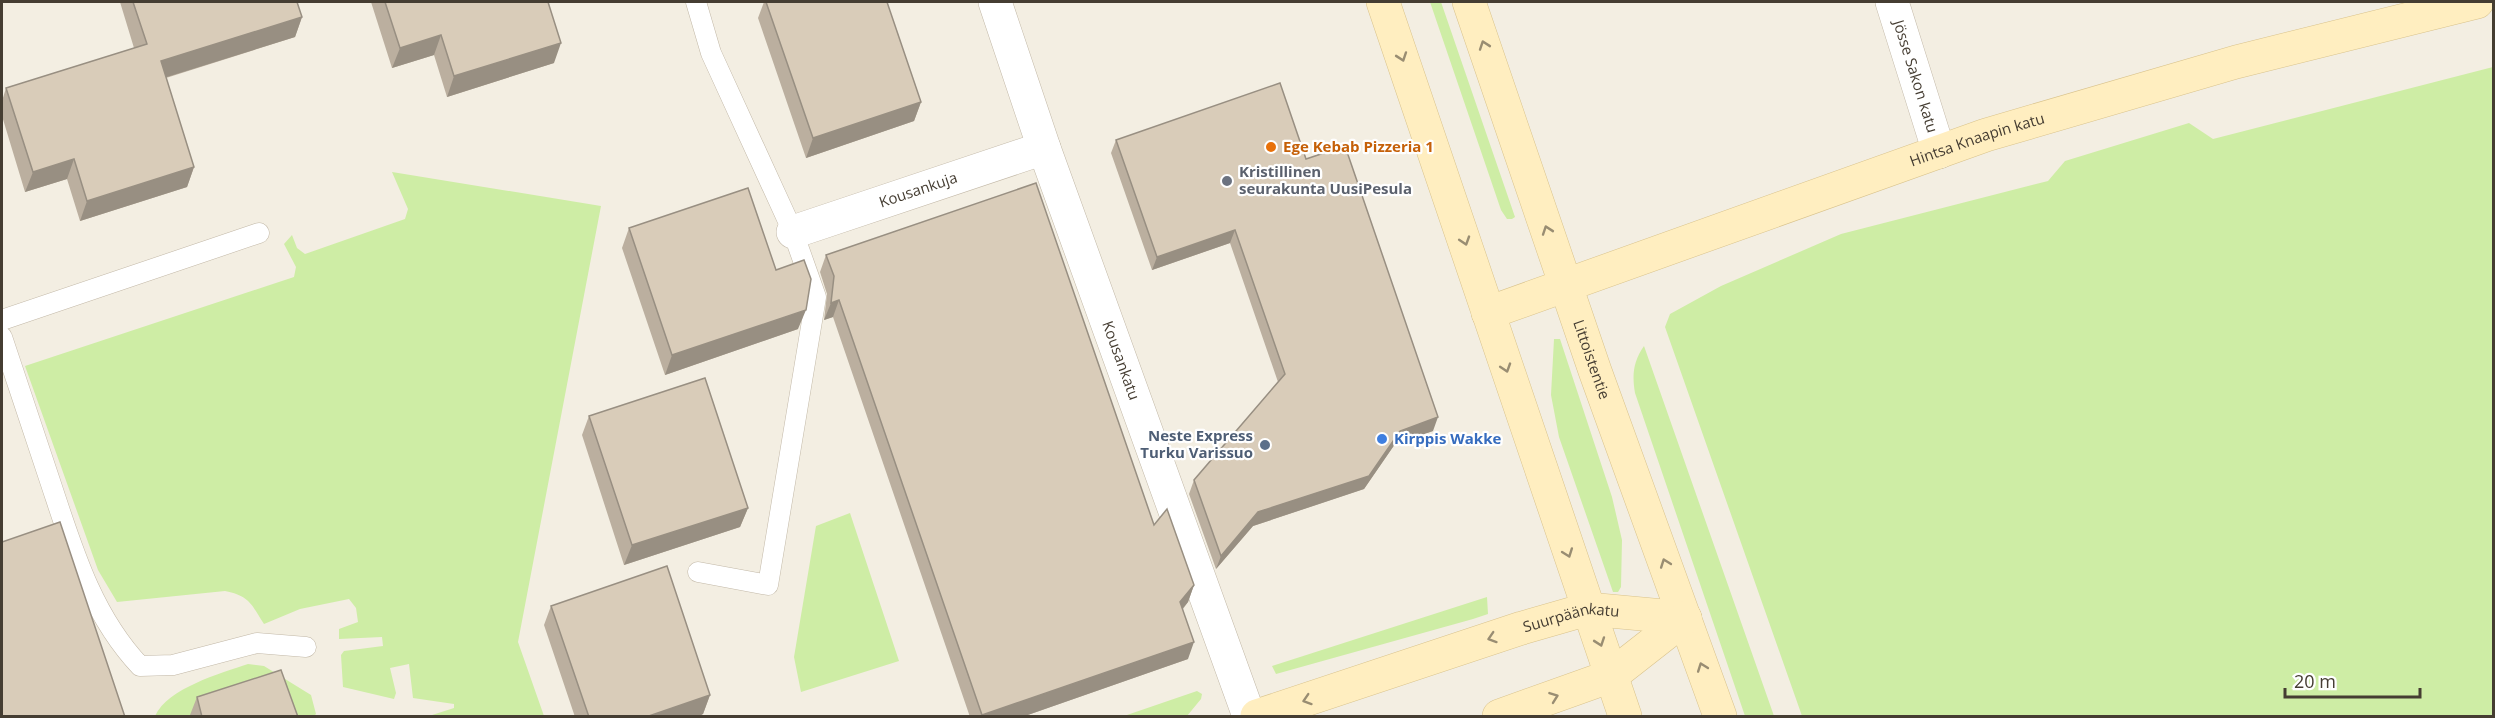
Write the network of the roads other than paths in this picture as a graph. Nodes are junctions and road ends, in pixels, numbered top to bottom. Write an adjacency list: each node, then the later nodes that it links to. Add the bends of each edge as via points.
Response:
1 (696, 2): 9 (lane, via 711,53)
2 (995, 2): 7 (street, Kousankatu)
3 (1383, 2): 12 (street, one-way to 12)
4 (1469, 2): 11 (street, Littoistentie, one-way to 4)
5 (1892, 2): 8 (street, Jösse Sakon katu)
6 (2477, 2): 8 (street, Hintsa Knaapin katu, via 2236,62)
7 (1044, 148): 9 (street, Kousankuja); 20 (street, Kousankatu)
8 (1939, 152): 11 (street, Hintsa Knaapin katu)
9 (793, 232): 15 (lane, via 816,297 768,585)
10 (259, 233): 13 (lane)
11 (1565, 285): 12 (street, Hintsa Knaapin katu); 17 (street, Littoistentie, one-way to 11)
12 (1488, 313): 16 (street, one-way to 16)
13 (2, 320)
14 (2, 337): 18 (lane, via 79,570 122,647 140,666 173,665 257,644)
15 (698, 572)
16 (1588, 609): 17 (street, Suurpäänkatu); 19 (street, one-way to 19); 21 (street, Suurpäänkatu, one-way to 21)
17 (1685, 618): 19 (street); 24 (street, Littoistentie, one-way to 17)
18 (306, 647)
19 (1611, 676): 22 (street, one-way to 19); 23 (street)
20 (1250, 717)
21 (1257, 717)
22 (1499, 717)
23 (1625, 717)
24 (1720, 717)

